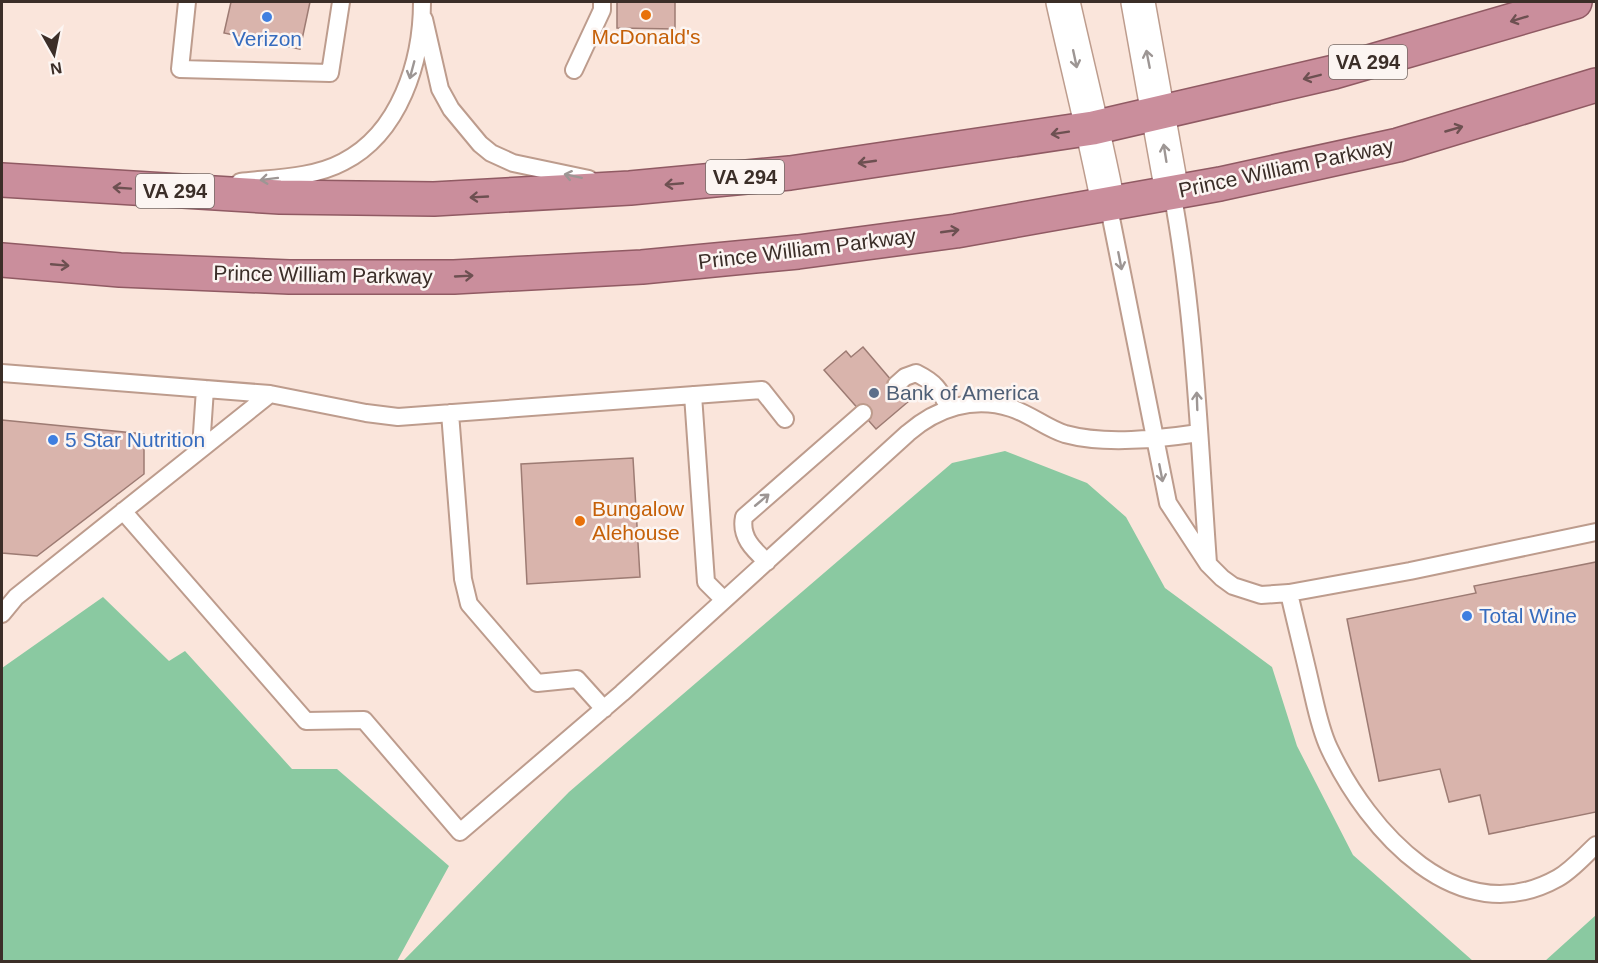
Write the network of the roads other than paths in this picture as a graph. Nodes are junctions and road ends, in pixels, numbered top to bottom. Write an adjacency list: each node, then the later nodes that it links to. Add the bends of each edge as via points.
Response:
1 (187, 2): 2 (lane, via 180,69 330,73)
2 (341, 2)
3 (602, 2): 8 (lane, via 602,10)
4 (1063, 2): 11 (street, one-way to 11)
5 (1138, 2): 10 (street, one-way to 5)
6 (1575, 2): 10 (highway, VA 294, one-way to 10, via 1334,72)
7 (422, 7): 13 (lane, one-way to 7, via 513,163 480,144 440,89); 14 (lane, one-way to 14, via 408,84 393,116 362,150 343,162 293,176)
8 (574, 70)
9 (1596, 85): 15 (highway, Prince William Parkway, one-way to 9, via 1398,145)
10 (1159, 114): 11 (highway, VA 294); 15 (street, one-way to 10)
11 (1093, 128): 13 (highway, VA 294, one-way to 13, via 790,173); 16 (street)
12 (2, 180): 14 (highway, VA 294, one-way to 12)
13 (630, 188): 14 (highway, VA 294, one-way to 14, via 434,200)
14 (168, 191)
15 (1172, 192): 16 (highway, Prince William Parkway); 27 (lane, one-way to 15, via 1184,259)
16 (1108, 203): 17 (highway, Prince William Parkway, one-way to 16, via 120,270 289,277 454,277 642,267 798,252 956,231); 28 (lane, one-way to 28)
17 (2, 260)
18 (2, 373): 20 (lane)
19 (896, 385): 23 (lane, via 916,373 939,387)
20 (204, 389): 21 (lane); 29 (lane)
21 (270, 394): 24 (lane, via 398,417); 29 (lane)
22 (693, 395): 24 (lane); 26 (lane, via 762,390); 35 (lane, via 706,582)
23 (949, 408): 28 (lane, via 987,403 1012,409 1065,434); 32 (lane, via 920,423)
24 (450, 413): 37 (lane, via 463,579 469,604 537,683 577,679)
25 (863, 413): 32 (lane, one-way to 25, via 746,538 742,529 744,517)
26 (785, 419)
27 (1199, 433): 28 (lane); 33 (lane)
28 (1154, 440): 33 (lane, one-way to 33, via 1168,503)
29 (201, 448): 30 (lane)
30 (123, 511): 36 (lane, via 16,597); 37 (lane, via 306,721 364,720 460,832)
31 (1596, 532): 34 (lane)
32 (767, 561): 35 (lane)
33 (1208, 564): 34 (lane, via 1222,578 1247,591)
34 (1289, 593): 38 (lane, via 1329,749 1381,830 1410,857 1447,882 1473,891 1507,894 1560,877)
35 (724, 600): 37 (lane)
36 (2, 614)
37 (604, 709)
38 (1596, 845)

